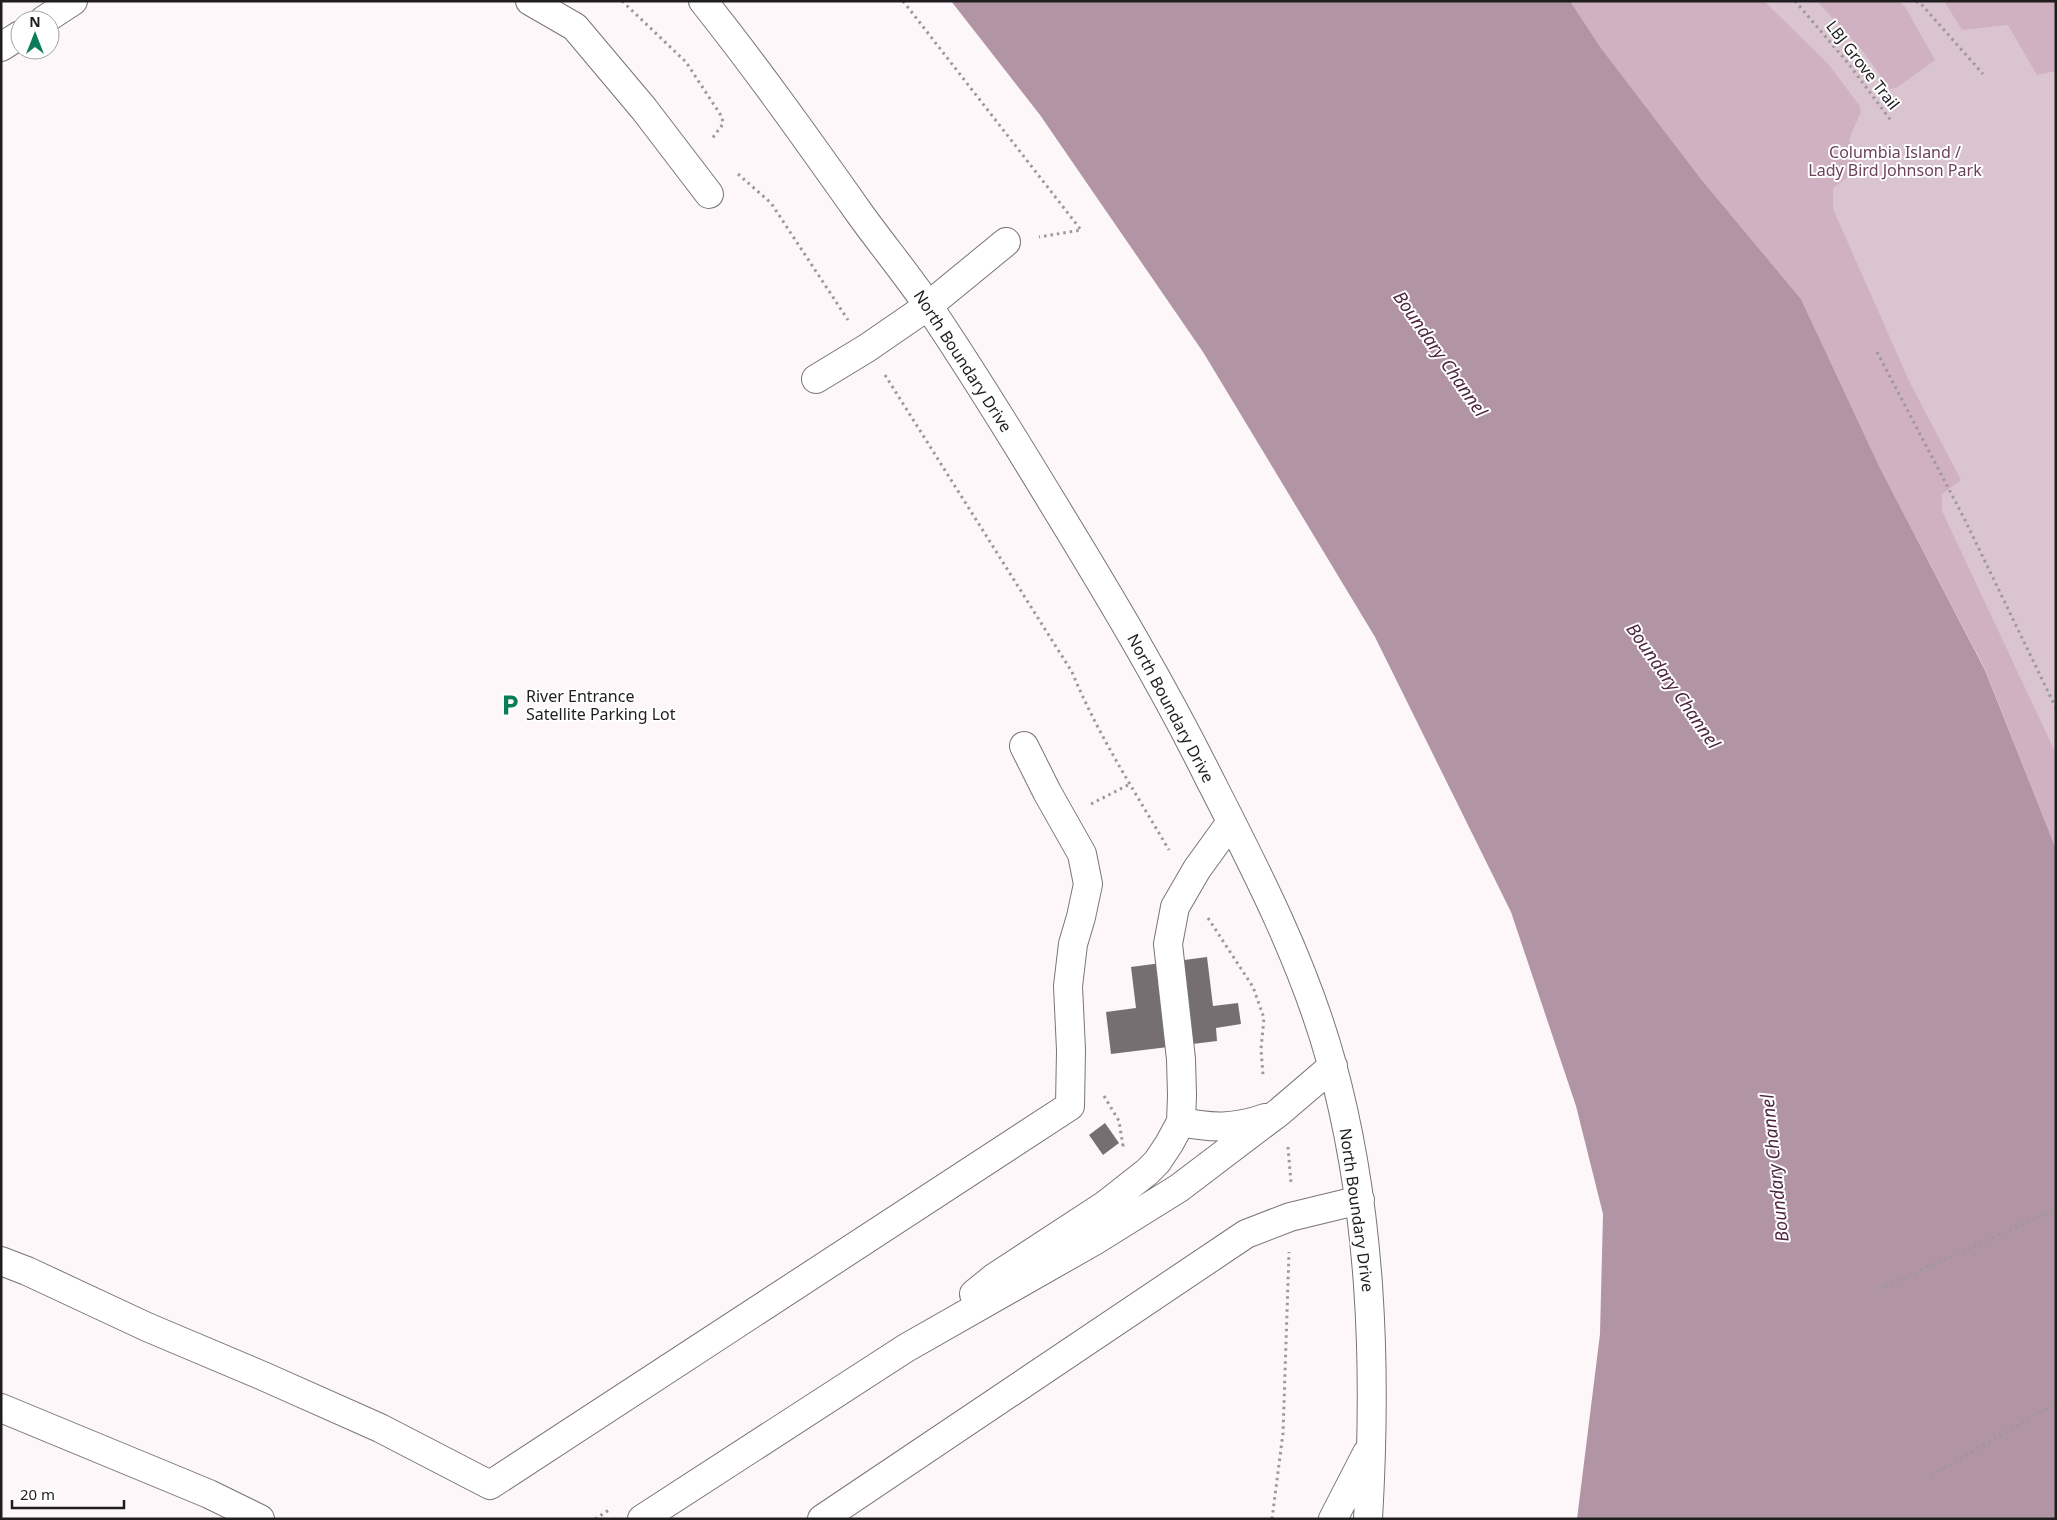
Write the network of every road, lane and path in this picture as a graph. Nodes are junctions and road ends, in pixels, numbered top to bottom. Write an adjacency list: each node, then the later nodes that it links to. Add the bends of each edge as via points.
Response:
1 (73, 1): 8 (main road)
2 (530, 1): 13 (main road, via 575,27)
3 (622, 1): 11 (path, via 686,62 722,117 724,124)
4 (703, 1): 15 (main road, North Boundary Drive)
5 (903, 1): 14 (path, via 1081,230)
6 (1795, 1): 10 (path, LBJ Grove Trail, via 1848,63)
7 (1916, 1): 9 (path)
8 (59, 10)
9 (1983, 74)
10 (1892, 122)
11 (709, 142)
12 (734, 170): 16 (path, via 771,203)
13 (709, 194)
14 (1006, 242): 15 (main road)
15 (928, 306): 16 (main road); 21 (main road, North Boundary Drive, via 989,398 1106,589 1155,674)
16 (867, 348): 18 (main road); 22 (path, via 1072,672 1088,710)
17 (1877, 352): 19 (path, via 1966,520)
18 (816, 379)
19 (2056, 708)
20 (1024, 746): 31 (main road, via 1082,854 1088,884 1073,944 1068,986 1070,1106 490,1485 380,1428)
21 (1231, 822): 22 (main road); 23 (main road, North Boundary Drive, via 1286,938 1320,1023)
22 (1188, 884): 24 (path, via 1253,987 1264,1018); 26 (main road, via 1175,907 1168,944 1181,1059)
23 (1333, 1066): 25 (main road); 28 (main road, North Boundary Drive)
24 (1263, 1074)
25 (1278, 1113): 26 (main road, via 1245,1125 1205,1127); 33 (main road, via 1178,1188 1094,1241)
26 (1180, 1122): 33 (main road, via 1169,1144 1147,1172 1105,1205 994,1277)
27 (1287, 1139): 30 (path)
28 (1360, 1200): 30 (main road); 36 (main road, North Boundary Drive, via 1372,1338)
29 (2056, 1209): 32 (path)
30 (1290, 1217): 40 (main road, via 1246,1234); 41 (path, via 1283,1433)
31 (1, 1261)
32 (1879, 1289)
33 (906, 1348): 39 (main road)
34 (2056, 1403): 37 (path)
35 (1, 1408): 38 (main road, via 209,1494)
36 (1370, 1448): 42 (main road); 43 (main road, North Boundary Drive)
37 (1932, 1475)
38 (260, 1519)
39 (642, 1519)
40 (822, 1519)
41 (1272, 1519)
42 (1333, 1519)
43 (1368, 1519)

